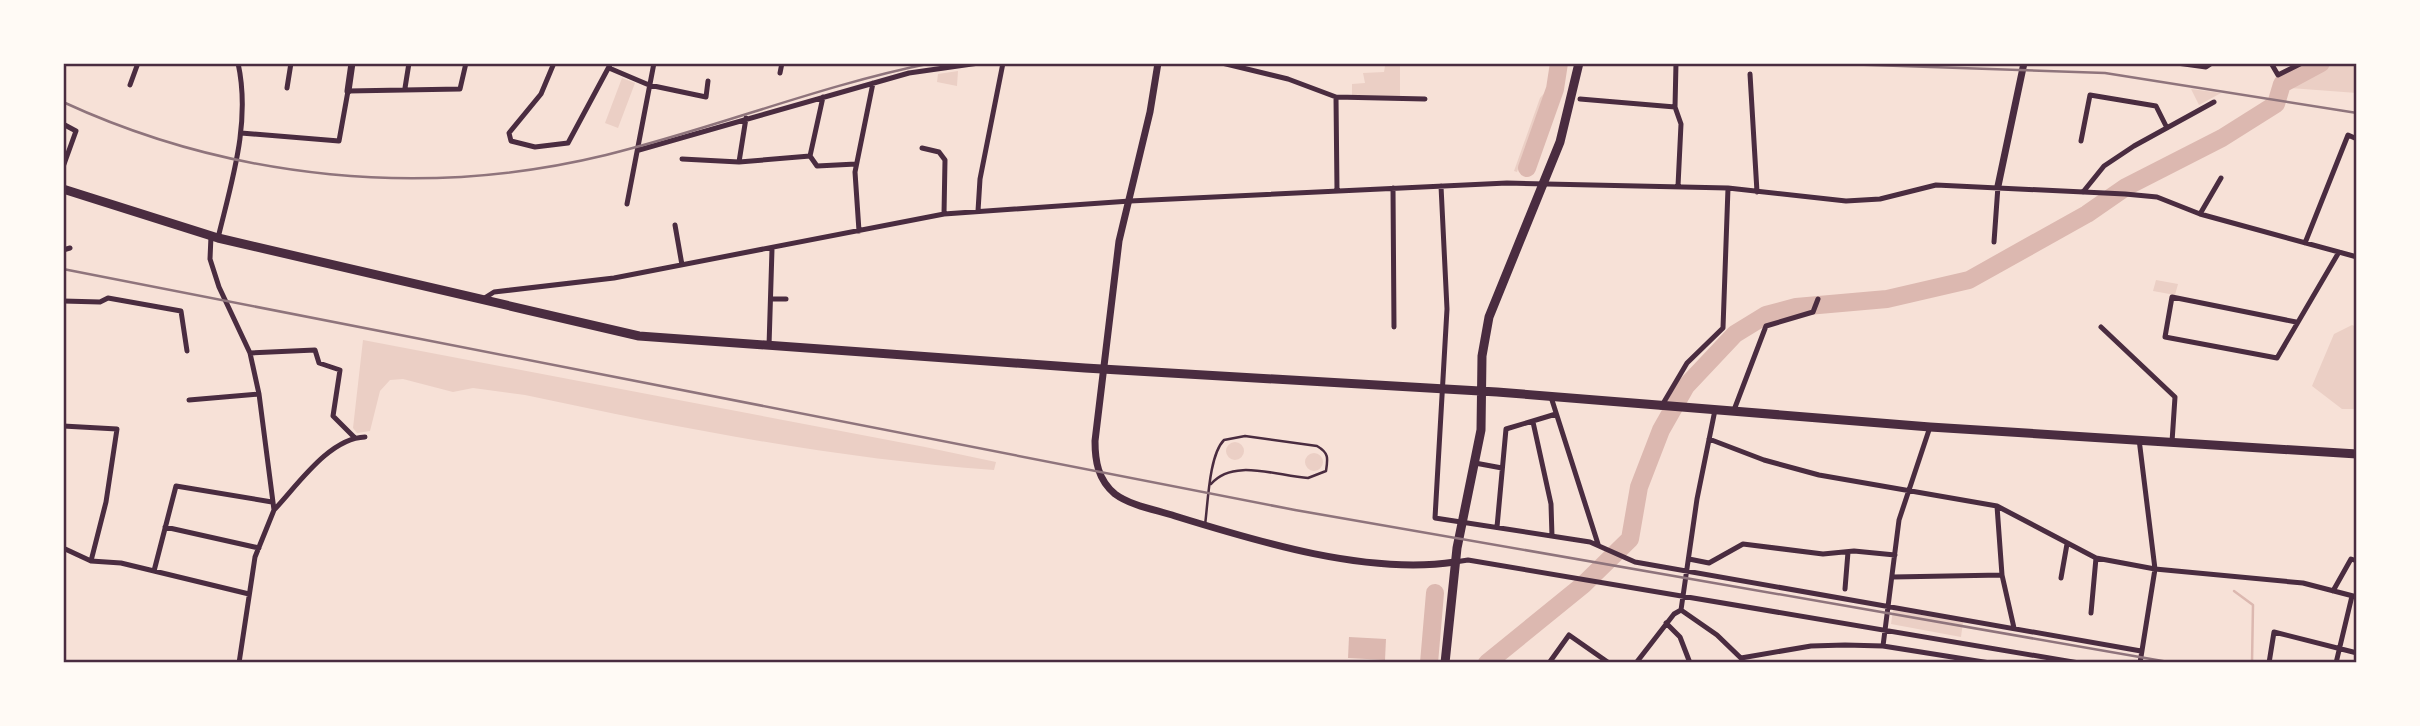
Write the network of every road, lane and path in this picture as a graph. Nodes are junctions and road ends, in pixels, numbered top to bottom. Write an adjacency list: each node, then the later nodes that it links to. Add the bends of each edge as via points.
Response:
1 (138, 63): 26 (street)
2 (238, 63): 40 (street, via 244,108)
3 (291, 63): 28 (street)
4 (352, 63): 30 (street)
5 (409, 63): 29 (street)
6 (466, 63): 29 (street, via 460,89)
7 (554, 63): 21 (street, via 541,94 509,133 512,141 535,147 568,143)
8 (654, 63): 27 (street)
9 (782, 63): 22 (street)
10 (979, 63): 25 (street)
11 (1003, 63): 63 (street)
12 (1158, 63): 61 (street)
13 (1222, 63): 32 (street, via 1288,79)
14 (1579, 63): 51 (main road, via 1573,100)
15 (1676, 63): 36 (street)
16 (2024, 63): 54 (street)
17 (2177, 63): 18 (street, via 2206,67)
18 (2213, 63)
19 (2271, 63): 20 (street, via 2278,75)
20 (2302, 63)
21 (610, 65): 27 (street)
22 (780, 73)
23 (1750, 74): 59 (street)
24 (708, 81): 27 (street, via 706,97)
25 (873, 83): 31 (street); 48 (street)
26 (130, 85)
27 (649, 85): 44 (street)
28 (287, 88)
29 (405, 88): 30 (street)
30 (348, 91): 40 (street, via 339,141)
31 (823, 97): 37 (street); 45 (street)
32 (1336, 97): 33 (street); 58 (street)
33 (1425, 99)
34 (1580, 99): 36 (street)
35 (2214, 102): 39 (street)
36 (1675, 107): 53 (street, via 1681,124)
37 (746, 118): 44 (street); 47 (street)
38 (63, 124): 49 (street, via 76,131)
39 (2167, 128): 42 (street, via 2156,106 2090,95); 60 (street, via 2104,166)
40 (241, 133): 68 (street)
41 (2357, 139): 70 (street, via 2348,135)
42 (2081, 141)
43 (922, 148): 64 (street, via 939,152 945,160)
44 (639, 150): 62 (street)
45 (810, 156): 47 (street); 48 (street, via 817,166)
46 (682, 159): 47 (street)
47 (739, 162)
48 (856, 164): 67 (street)
49 (63, 167)
50 (2221, 178): 65 (street)
51 (1545, 183): 52 (street); 53 (street); 90 (main road, via 1489,317)
52 (1441, 186): 55 (street); 89 (street, via 1447,266)
53 (1678, 186): 56 (street)
54 (1998, 186): 59 (street, via 1936,185 1880,199 1846,201); 60 (street); 69 (street)
55 (1393, 188): 58 (street); 83 (street)
56 (1728, 188): 59 (street); 94 (street, via 1723,328 1687,363)
57 (63, 189): 68 (main road)
58 (1337, 191): 61 (street)
59 (1757, 192)
60 (2083, 192): 65 (street, via 2157,197)
61 (1130, 201): 63 (street); 88 (street, via 1119,241)
62 (627, 204)
63 (978, 211): 64 (street)
64 (944, 214): 67 (street)
65 (2200, 214): 70 (street)
66 (675, 225): 76 (street)
67 (859, 231): 72 (street)
68 (214, 237): 80 (main road); 87 (street, via 210,259)
69 (1994, 242)
70 (2305, 243): 74 (street)
71 (70, 248): 73 (street)
72 (772, 249): 76 (street); 77 (street)
73 (63, 250)
74 (2339, 252): 75 (street); 82 (street)
75 (2357, 257)
76 (682, 265): 80 (street, via 494,292)
77 (772, 299): 78 (street); 85 (street)
78 (786, 299)
79 (1818, 299): 96 (street, via 1813,313 1766,326)
80 (480, 300): 85 (main road, via 639,335)
81 (63, 301): 86 (street, via 108,298 181,312)
82 (2296, 322): 82 (street, via 2277,358 2165,337 2172,297)
83 (1394, 327)
84 (2101, 327): 105 (street, via 2175,397)
85 (769, 346): 88 (main road)
86 (187, 351)
87 (250, 353): 91 (street); 102 (street, via 315,350 319,363 340,370 333,416)
88 (1104, 369): 89 (main road); 115 (street, via 1095,453 1106,485 1123,499)
89 (1443, 390): 90 (main road); 114 (street, via 1435,517)
90 (1481, 391): 92 (main road); 107 (main road)
91 (259, 394): 93 (street); 111 (street)
92 (1551, 397): 94 (main road); 97 (street)
93 (189, 400)
94 (1663, 407): 95 (main road)
95 (1715, 409): 96 (main road); 103 (street)
96 (1734, 410): 100 (main road)
97 (1556, 414): 98 (street); 119 (street)
98 (1533, 422): 108 (street, via 1506,429); 118 (street, via 1551,505)
99 (63, 426): 127 (street, via 117,429)
100 (1930, 427): 104 (main road); 110 (street)
101 (365, 437): 102 (street)
102 (355, 438): 113 (street, via 320,462)
103 (1709, 439): 110 (street, via 1793,469); 126 (street)
104 (2139, 439): 105 (main road); 130 (street)
105 (2172, 442): 106 (main road)
106 (2357, 454)
107 (1475, 463): 108 (street); 114 (main road)
108 (1502, 468): 117 (street)
109 (1211, 484): 109 (lane, via 1219,445 1231,437 1317,446 1328,458 1326,471 1308,478 1233,469); 115 (lane)
110 (1908, 491): 112 (street); 124 (street)
111 (272, 502): 113 (street); 116 (street, via 176,486)
112 (1997, 506): 120 (street); 133 (street)
113 (274, 510): 122 (street)
114 (1461, 521): 117 (street); 129 (main road)
115 (1205, 525): 129 (street, via 1310,552 1367,561)
116 (165, 527): 122 (street); 131 (street)
117 (1497, 527): 118 (street)
118 (1552, 536): 119 (street)
119 (1598, 544): 132 (street, via 1623,557)
120 (2067, 544): 125 (street); 135 (street)
121 (63, 548): 127 (street)
122 (259, 548): 138 (street)
123 (1848, 552): 124 (street); 126 (street, via 1823,554 1743,544 1709,563); 136 (street)
124 (1895, 555): 134 (street)
125 (2096, 558): 130 (street); 143 (street)
126 (1689, 559): 132 (street)
127 (91, 561): 131 (street)
128 (2357, 561): 137 (street, via 2351,559)
129 (1455, 562): 139 (street, via 1468,560); 153 (main road)
130 (2154, 569): 137 (street, via 2303,583); 149 (street)
131 (154, 571): 138 (street)
132 (1687, 571): 139 (street); 141 (street)
133 (2002, 575): 134 (street); 145 (street)
134 (1893, 577): 141 (street)
135 (2061, 578)
136 (1845, 589)
137 (2333, 591): 140 (street)
138 (249, 594): 152 (street)
139 (1683, 596): 142 (street); 146 (street)
140 (2354, 597): 148 (street)
141 (1889, 606): 145 (street); 146 (street)
142 (1681, 610): 144 (street); 151 (street)
143 (2091, 612)
144 (1666, 623): 156 (street); 157 (street, via 1681,638)
145 (2014, 628): 149 (street)
146 (1885, 631): 147 (street); 160 (street)
147 (1883, 646): 151 (street, via 1811,646); 158 (street)
148 (2340, 648): 150 (street); 162 (street, via 2274,632); 163 (street)
149 (2141, 651): 161 (street)
150 (2357, 653)
151 (1743, 661)
152 (239, 663)
153 (1445, 663)
154 (1549, 663): 155 (street, via 1569,635)
155 (1609, 663)
156 (1636, 663)
157 (1690, 663)
158 (1990, 663): 159 (street)
159 (1996, 663)
160 (2078, 663)
161 (2140, 663)
162 (2272, 663)
163 (2336, 663)

